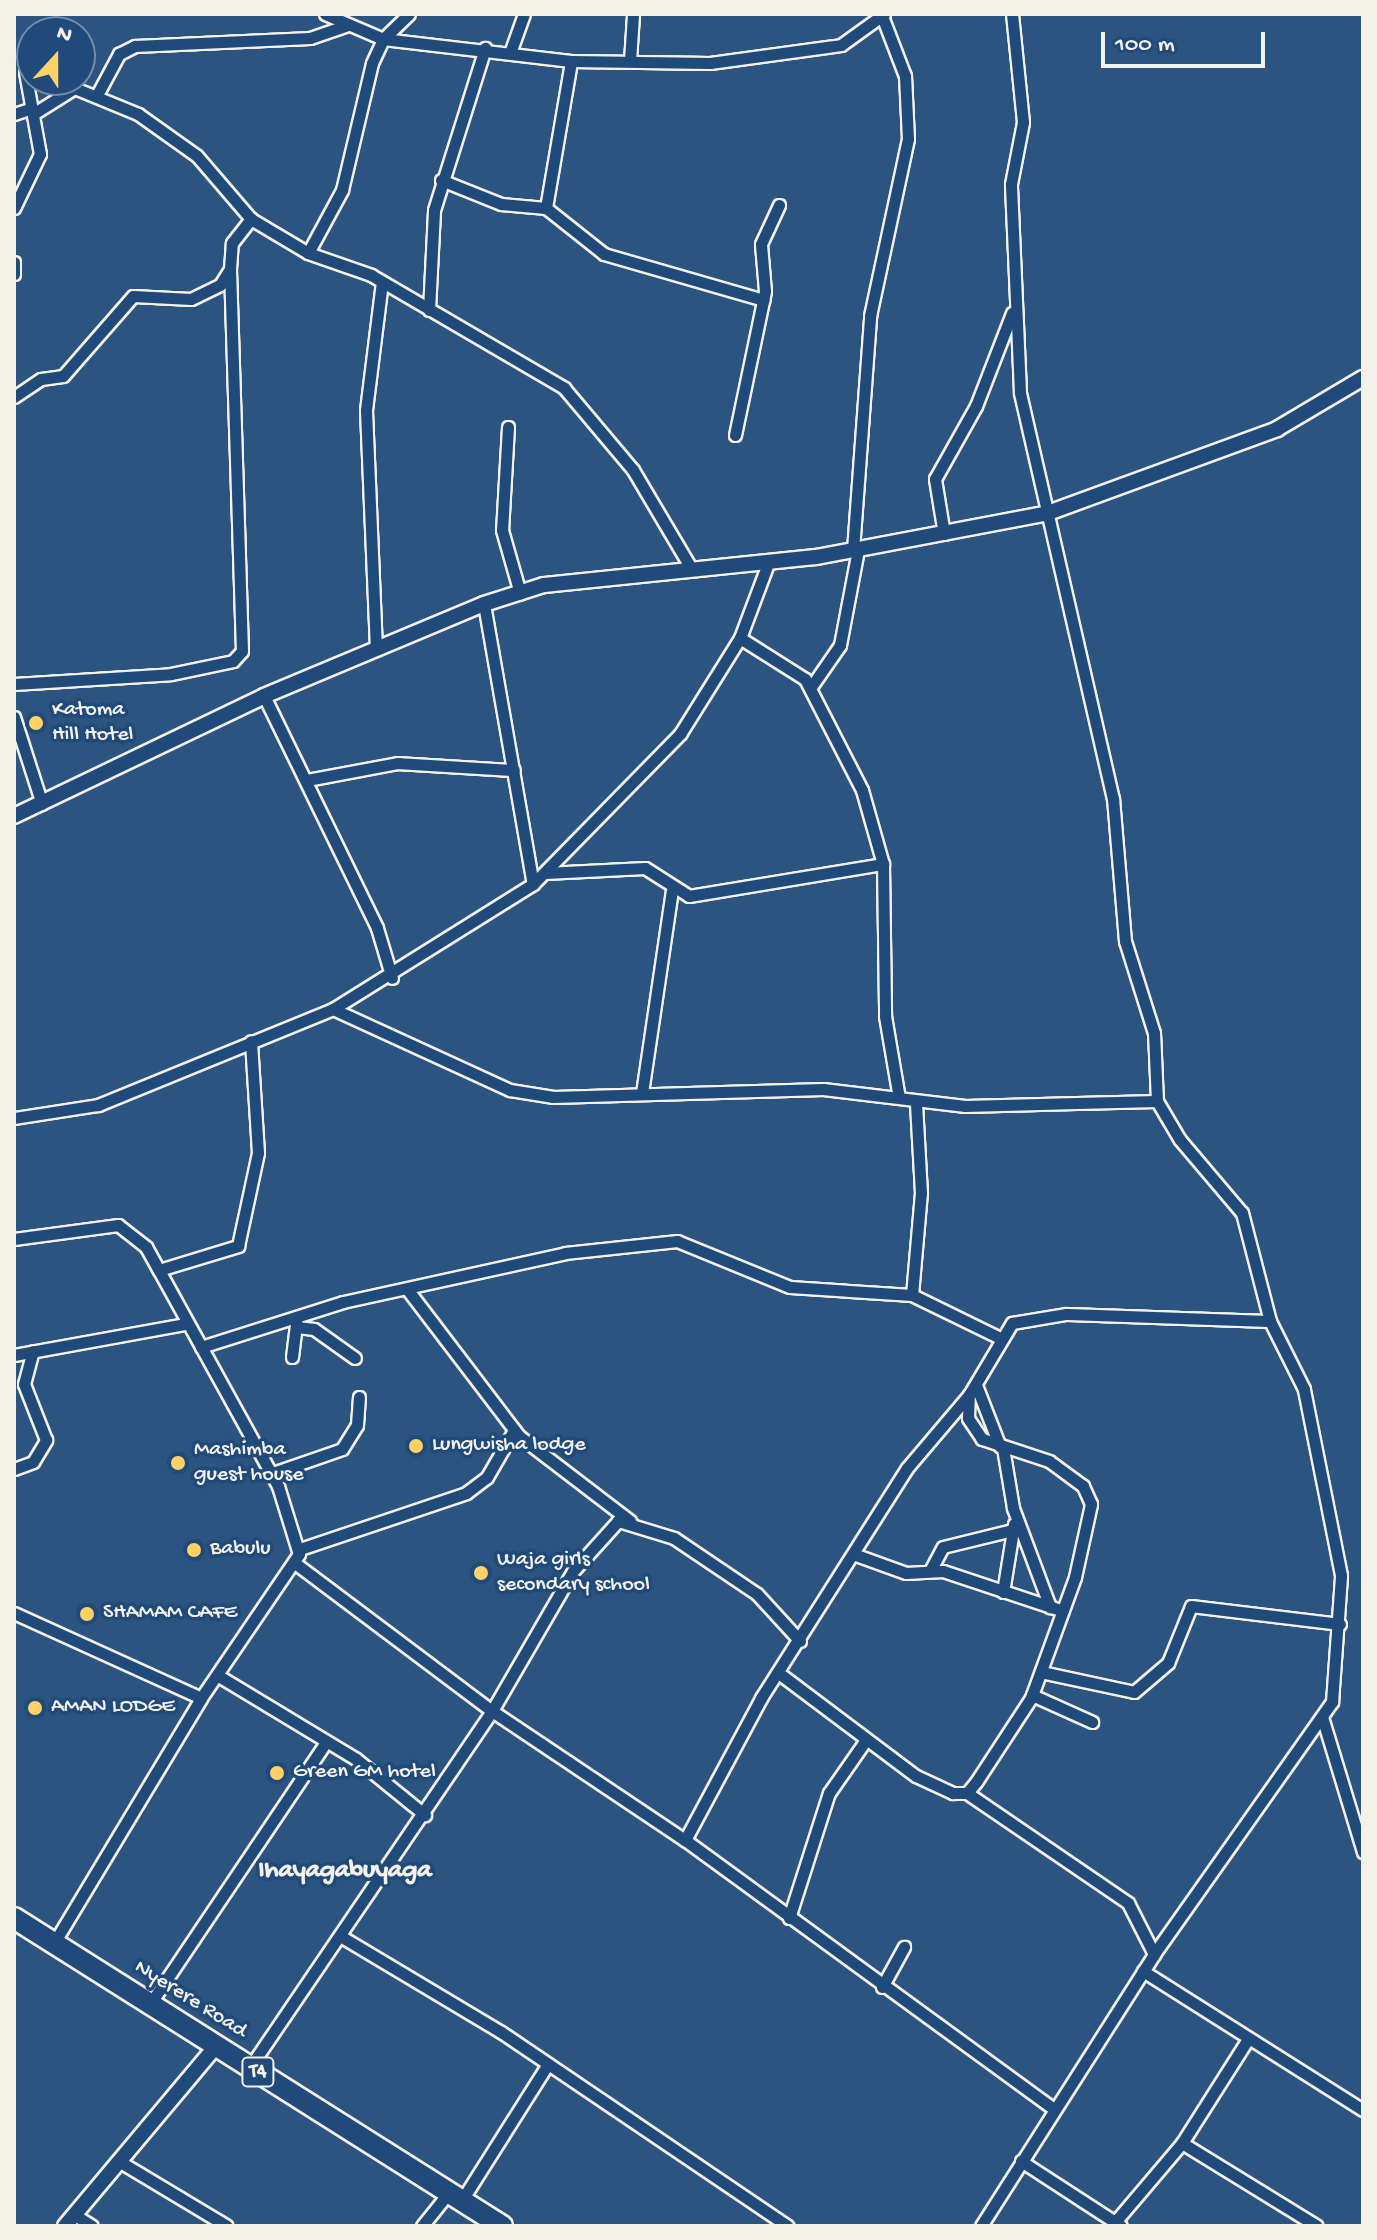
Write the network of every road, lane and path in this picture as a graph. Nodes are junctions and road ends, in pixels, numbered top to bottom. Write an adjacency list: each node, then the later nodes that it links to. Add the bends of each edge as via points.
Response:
1 (325, 14): 7 (street)
2 (409, 14): 8 (street)
3 (524, 14): 10 (street)
4 (633, 14): 12 (street)
5 (1012, 14): 29 (street, via 1023,122 1011,184)
6 (883, 15): 12 (street, via 841,45 792,55); 37 (street, via 905,76 908,139 870,316)
7 (348, 25): 8 (street); 13 (street, via 310,38 135,46 119,54)
8 (383, 39): 9 (street); 23 (street, via 357,106 342,190)
9 (485, 48): 10 (street); 18 (street)
10 (510, 53): 11 (street)
11 (571, 61): 12 (street); 21 (street)
12 (630, 61)
13 (97, 95): 22 (street, via 138,114 197,156)
14 (30, 96): 16 (street)
15 (60, 96): 16 (street)
16 (33, 111): 17 (street); 20 (street, via 40,154)
17 (14, 114)
18 (441, 180): 21 (street, via 501,204); 30 (street)
19 (779, 205): 28 (street, via 761,244)
20 (14, 208)
21 (546, 208): 28 (street, via 604,254)
22 (251, 219): 23 (street); 25 (street, via 232,243)
23 (308, 253): 27 (street)
24 (14, 262): 26 (street)
25 (230, 269): 32 (street, via 220,285 191,299 133,296 78,350 63,376 41,379); 44 (street, via 242,651 233,661 171,674)
26 (14, 274)
27 (382, 282): 30 (street); 43 (street, via 366,410)
28 (763, 300): 34 (street)
29 (1015, 306): 35 (street, via 1020,392); 36 (street, via 980,398 935,479)
30 (429, 310): 39 (street, via 579,402 633,470)
31 (1363, 378): 35 (main road, via 1277,429)
32 (14, 397)
33 (508, 427): 40 (street, via 502,530)
34 (735, 435)
35 (1048, 513): 36 (main road); 61 (street, via 1113,799 1125,941 1154,1033)
36 (944, 534): 37 (main road)
37 (856, 550): 38 (main road); 45 (street, via 840,645)
38 (769, 561): 39 (main road); 42 (street)
39 (691, 568): 40 (main road)
40 (520, 593): 41 (main road)
41 (484, 604): 43 (main road); 48 (street)
42 (740, 638): 45 (street, via 791,665); 53 (street, via 680,734)
43 (376, 649): 46 (main road)
44 (14, 684)
45 (811, 687): 52 (street, via 862,790)
46 (264, 696): 49 (street); 50 (main road)
47 (14, 717): 50 (street)
48 (514, 770): 49 (street, via 398,763); 54 (street)
49 (307, 780): 56 (street, via 377,928)
50 (42, 804): 51 (main road)
51 (14, 816)
52 (883, 864): 55 (street, via 794,874 738,891); 60 (street, via 885,1016)
53 (545, 873): 54 (street); 55 (street, via 645,868)
54 (533, 884): 56 (street)
55 (672, 891): 59 (street)
56 (392, 978): 57 (street)
57 (333, 1009): 58 (street); 59 (street, via 510,1090 553,1097)
58 (251, 1041): 63 (street, via 98,1105); 65 (street, via 258,1153 244,1242)
59 (642, 1093): 60 (street, via 823,1089)
60 (899, 1098): 62 (street)
61 (1157, 1101): 62 (street); 69 (street, via 1180,1140 1237,1203)
62 (916, 1103): 67 (street, via 921,1193)
63 (14, 1118)
64 (14, 1239): 65 (street, via 118,1225 130,1229)
65 (159, 1270): 70 (street)
66 (407, 1289): 67 (street, via 565,1253 677,1241 790,1287); 68 (street); 80 (street)
67 (912, 1295): 72 (street)
68 (295, 1314): 71 (street); 73 (street)
69 (1270, 1321): 72 (street, via 1066,1314 1025,1318); 95 (street, via 1313,1424 1341,1575)
70 (184, 1324): 73 (street); 74 (street)
71 (297, 1327): 76 (street); 77 (street, via 314,1329)
72 (998, 1337): 78 (street)
73 (201, 1347): 83 (street)
74 (33, 1351): 75 (street); 82 (street, via 24,1384 46,1440 33,1462)
75 (14, 1355)
76 (292, 1357)
77 (355, 1358)
78 (972, 1390): 81 (street); 81 (street, via 972,1429); 88 (street, via 936,1425)
79 (359, 1397): 83 (street, via 357,1425 342,1449)
80 (514, 1430): 85 (street); 87 (street, via 487,1477 466,1493)
81 (1002, 1447): 84 (street); 93 (street, via 1049,1461 1089,1493 1087,1528)
82 (14, 1469)
83 (270, 1474): 87 (street)
84 (1016, 1515): 86 (street); 92 (street)
85 (630, 1521): 96 (street, via 674,1538 757,1594); 102 (street, via 610,1525 591,1545)
86 (1013, 1530): 90 (street, via 943,1547); 91 (street)
87 (300, 1549): 89 (street)
88 (856, 1555): 90 (street, via 906,1573); 96 (street)
89 (296, 1564): 99 (street); 102 (street)
90 (930, 1571): 91 (street)
91 (1003, 1592): 92 (street)
92 (1050, 1607): 93 (street)
93 (1063, 1611): 97 (street)
94 (14, 1613): 101 (street)
95 (1340, 1624): 97 (street, via 1191,1606 1168,1663 1134,1692); 103 (street, via 1338,1686)
96 (800, 1641): 98 (street)
97 (1041, 1672): 100 (street)
98 (780, 1674): 105 (street); 109 (street)
99 (217, 1675): 101 (street); 106 (street)
100 (1032, 1695): 104 (street); 107 (street)
101 (201, 1698): 114 (street)
102 (492, 1711): 108 (street); 109 (street)
103 (1323, 1719): 110 (street); 116 (street)
104 (1092, 1722)
105 (866, 1740): 107 (street, via 916,1776); 112 (street, via 829,1793)
106 (326, 1742): 108 (street); 119 (street)
107 (967, 1793): 116 (street, via 1128,1903)
108 (425, 1815): 113 (street)
109 (685, 1840): 112 (street)
110 (1363, 1852)
111 (14, 1918): 114 (highway, Nyerere Road / T4)
112 (789, 1918): 118 (street)
113 (342, 1937): 122 (street); 123 (street)
114 (54, 1943): 119 (highway, Nyerere Road / T4)
115 (904, 1947): 118 (street)
116 (1154, 1954): 117 (street)
117 (1143, 1971): 120 (street); 124 (street)
118 (882, 1987): 124 (street)
119 (150, 2004): 121 (highway, Nyerere Road / T4)
120 (1248, 2039): 125 (street); 126 (street)
121 (217, 2045): 123 (highway, Nyerere Road / T4); 128 (main road)
122 (548, 2064): 129 (street); 136 (street)
123 (250, 2067): 129 (highway, Nyerere Road / T4)
124 (1053, 2108): 127 (street)
125 (1363, 2110)
126 (1182, 2143): 131 (street); 138 (street)
127 (1021, 2161): 131 (street); 137 (street)
128 (122, 2163): 130 (main road); 133 (street)
129 (456, 2196): 134 (street); 135 (highway, Nyerere Road / T4)
130 (70, 2220): 132 (street)
131 (1118, 2224)
132 (92, 2226)
133 (227, 2226)
134 (422, 2226)
135 (502, 2226)
136 (788, 2226)
137 (981, 2226)
138 (1317, 2226)

